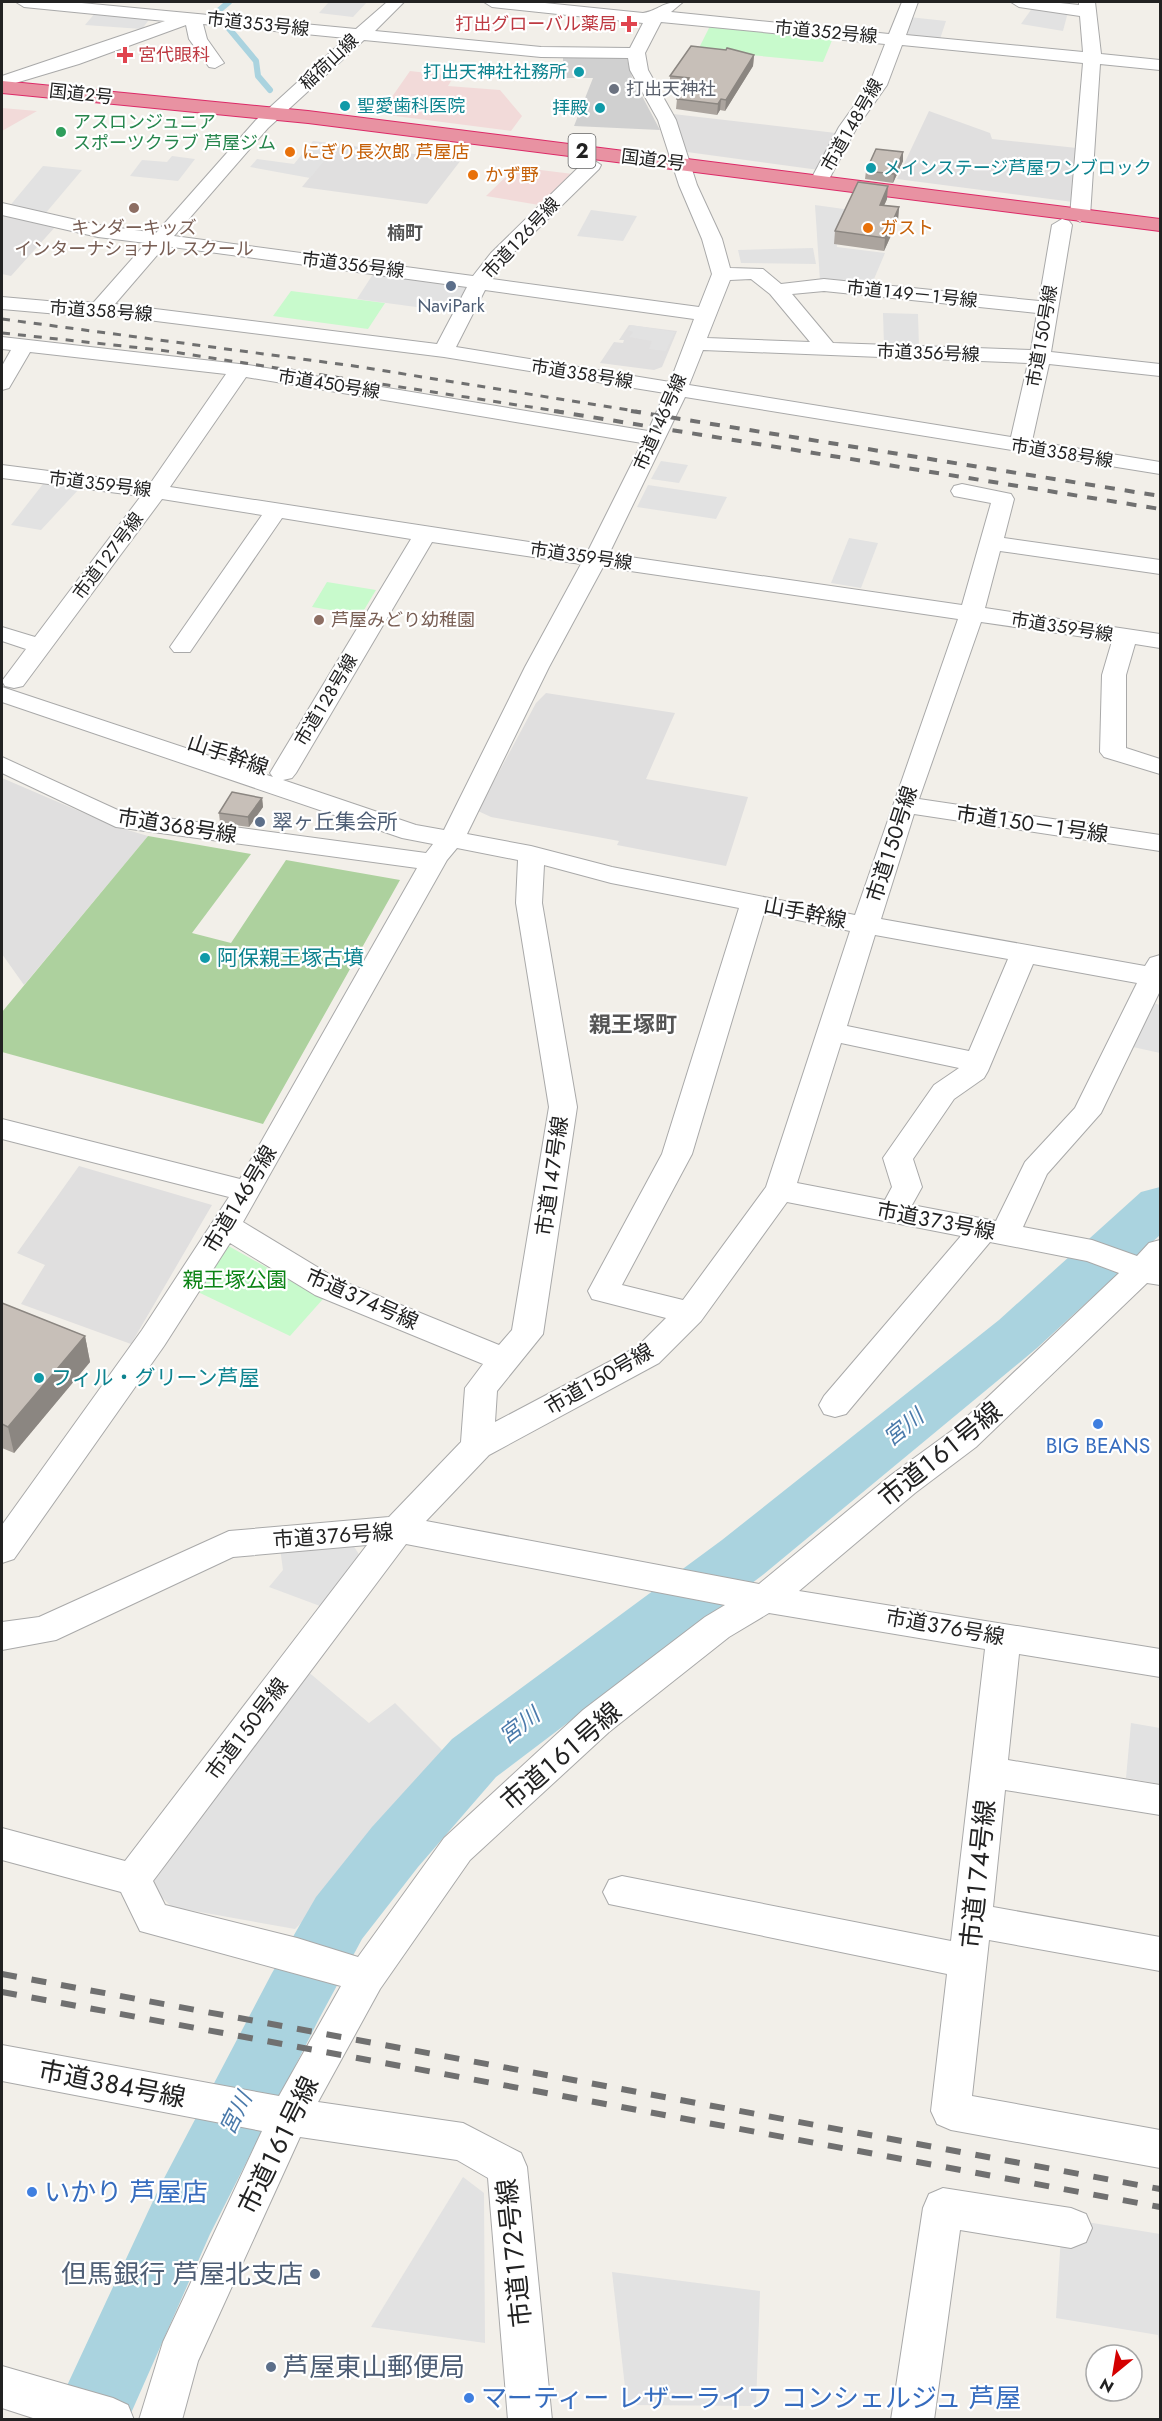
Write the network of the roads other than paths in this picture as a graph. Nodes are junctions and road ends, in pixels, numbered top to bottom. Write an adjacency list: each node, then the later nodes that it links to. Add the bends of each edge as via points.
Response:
1 (24, 2): 10 (street, 市道３５３号線)
2 (213, 2): 10 (street)
3 (396, 2): 11 (street, 稲荷山線)
4 (492, 2): 9 (street, 市道３５２号線, via 643,18)
5 (675, 2): 9 (street)
6 (910, 2): 12 (street, 市道１４８号線)
7 (1019, 2): 8 (street)
8 (1088, 7): 14 (street)
9 (655, 16): 12 (street, 市道３５２号線); 13 (street)
10 (192, 17): 11 (street, 市道３５３号線); 15 (street, via 198,39); 17 (street)
11 (358, 34): 13 (street, 市道３５３号線, via 541,52); 20 (street, 稲荷山線)
12 (894, 38): 14 (street, 市道３５２号線); 23 (street, 市道１４８号線, via 878,85 848,127)
13 (636, 53): 22 (street, via 639,70 666,120)
14 (1092, 56): 16 (street, 市道３５２号線); 25 (street)
15 (215, 63)
16 (1161, 64)
17 (2, 82)
18 (2, 87): 20 (highway, 国道2号 / 2)
19 (2, 99): 20 (highway, 国道2号 / 2)
20 (268, 119): 21 (highway, 国道2号 / 2); 22 (highway, 国道2号 / 2); 29 (street, 稲荷山線)
21 (592, 165): 22 (highway, 国道2号 / 2); 31 (street, 市道１２６号線, via 498,257)
22 (685, 170): 23 (highway, 国道2号 / 2); 26 (highway, 国道2号 / 2); 30 (street)
23 (819, 181): 25 (highway, 国道2号 / 2)
24 (2, 209): 29 (street, 市道３５６号線, via 98,231)
25 (1080, 216): 27 (highway, 国道2号 / 2)
26 (1062, 225): 28 (highway, 国道2号 / 2); 35 (street, 市道１５０号線)
27 (1161, 225)
28 (1161, 238)
29 (159, 239): 31 (street, 市道３５６号線); 34 (street, 稲荷山線)
30 (722, 274): 32 (street, via 756,273); 36 (street, 市道１４６号線)
31 (480, 281): 36 (street, 市道３５６号線); 41 (street, 市道１２６号線)
32 (777, 290): 35 (street, 市道１４９－１号線, via 824,285); 40 (street)
33 (2, 303): 34 (street, 市道３５８号線)
34 (100, 308): 41 (street, 市道３５８号線)
35 (1047, 309): 42 (street, 市道１５０号線)
36 (706, 314): 38 (street, 市道１４６号線)
37 (2, 344): 39 (street, 市道４５０号線)
38 (694, 344): 40 (street, 市道３５６号線); 46 (street, 市道１４６号線)
39 (24, 345): 43 (street, 市道４５０号線); 45 (street)
40 (827, 349): 42 (street, 市道３５６号線)
41 (444, 351): 46 (street, 市道３５８号線)
42 (1040, 357): 44 (street, 市道３５６号線); 48 (street, 市道１５０号線)
43 (240, 370): 47 (street, 市道４５０号線); 51 (street, 市道１２７号線)
44 (1161, 370)
45 (2, 384)
46 (676, 389): 47 (street, 市道１４６号線); 48 (street, 市道３５８号線)
47 (654, 439): 56 (street, 市道１４６号線)
48 (1020, 447): 49 (street, 市道３５８号線)
49 (1161, 468)
50 (2, 471): 51 (street, 市道３５９号線)
51 (156, 491): 53 (street, 市道３５９号線); 62 (street, 市道１２７号線)
52 (962, 491): 55 (street, 市道１５０号線, via 1003,499)
53 (276, 510): 54 (street, 市道３５９号線); 63 (street)
54 (425, 534): 56 (street, 市道３５９号線); 67 (street, 市道１２８号線)
55 (993, 543): 57 (street); 58 (street, 市道１５０号線)
56 (596, 558): 58 (street, 市道３５９号線); 69 (street, 市道１４６号線)
57 (1161, 567)
58 (972, 613): 60 (street, 市道３５９号線); 68 (street, 市道１５０号線)
59 (2, 634): 62 (street)
60 (1125, 636): 61 (street, 市道３５９号線); 66 (street, via 1114,675 1113,752)
61 (1161, 641)
62 (41, 646): 64 (street, 市道１２７号線)
63 (182, 647)
64 (4, 688): 67 (street, 山手幹線); 69 (street, 山手幹線, via 401,828)
65 (2, 764): 72 (street, 市道３６８号線, via 117,819)
66 (1161, 767)
67 (283, 773): 69 (street, 山手幹線, via 422,819)
68 (904, 805): 70 (street, 市道１５０－１号線); 74 (street, 市道１５０号線)
69 (452, 838): 71 (street, 山手幹線); 72 (street, 市道１４６号線)
70 (1161, 843)
71 (531, 854): 73 (street, 山手幹線); 87 (street, 市道１４７号線, via 529,903 563,1107 527,1334)
72 (433, 862): 81 (street, 市道１４６号線)
73 (754, 902): 74 (street, 山手幹線); 86 (street, via 677,1154 603,1291)
74 (866, 925): 75 (street, 山手幹線); 77 (street, 市道１５０号線)
75 (1024, 953): 76 (street, 山手幹線); 78 (street)
76 (1158, 973): 84 (street, via 1087,1113 1035,1168)
77 (831, 1032): 78 (street); 80 (street, 市道１５０号線)
78 (978, 1062): 82 (street, via 974,1071 944,1092 898,1158 907,1187)
79 (2, 1129): 81 (street)
80 (780, 1190): 82 (street, 市道３７３号線); 86 (street, 市道１５０号線)
81 (248, 1191): 83 (street, 市道１４６号線)
82 (894, 1212): 84 (street, 市道３７３号線)
83 (226, 1226): 87 (street, 市道３７４号線, via 326,1287); 91 (street, 市道１４６号線, via 153,1338)
84 (994, 1232): 85 (street, 市道３７３号線); 88 (street)
85 (1134, 1261): 92 (street, 市道１６１号線, via 1075,1336 965,1438 903,1484)
86 (690, 1313): 89 (street, 市道１５０号線, via 648,1355)
87 (506, 1360): 89 (street, 市道１４７号線, via 481,1388)
88 (835, 1405)
89 (477, 1446): 90 (street, 市道１５０号線)
90 (398, 1529): 92 (street, 市道３７６号線); 93 (street, 市道３７６号線, via 229,1544 44,1630); 99 (street, 市道１５０号線)
91 (2, 1550)
92 (765, 1599): 94 (street, 市道３７６号線); 104 (street, 市道１６１号線, via 717,1627 596,1721 457,1849)
93 (2, 1636)
94 (1004, 1637): 95 (street, 市道３７６号線); 96 (street, 市道１７４号線)
95 (1161, 1663)
96 (989, 1772): 97 (street); 101 (street, 市道１７４号線)
97 (1161, 1800)
98 (2, 1844): 99 (street)
99 (133, 1879): 104 (street, via 153,1919)
100 (622, 1892): 103 (street)
101 (973, 1920): 102 (street); 103 (street, 市道１７４号線)
102 (1161, 1954)
103 (968, 1961): 107 (street, 市道１７４号線, via 951,2110)
104 (353, 1973): 106 (street, 市道１６１号線)
105 (2, 2063): 106 (street, 市道３８４号線)
106 (289, 2117): 111 (street, 市道１６１号線, via 178,2357); 112 (street, 市道１７２号線, via 463,2142 507,2167)
107 (1161, 2149)
108 (1071, 2229): 113 (street, via 943,2208)
109 (2, 2387): 110 (street)
110 (75, 2412)
111 (160, 2420)
112 (530, 2420)
113 (912, 2420)

